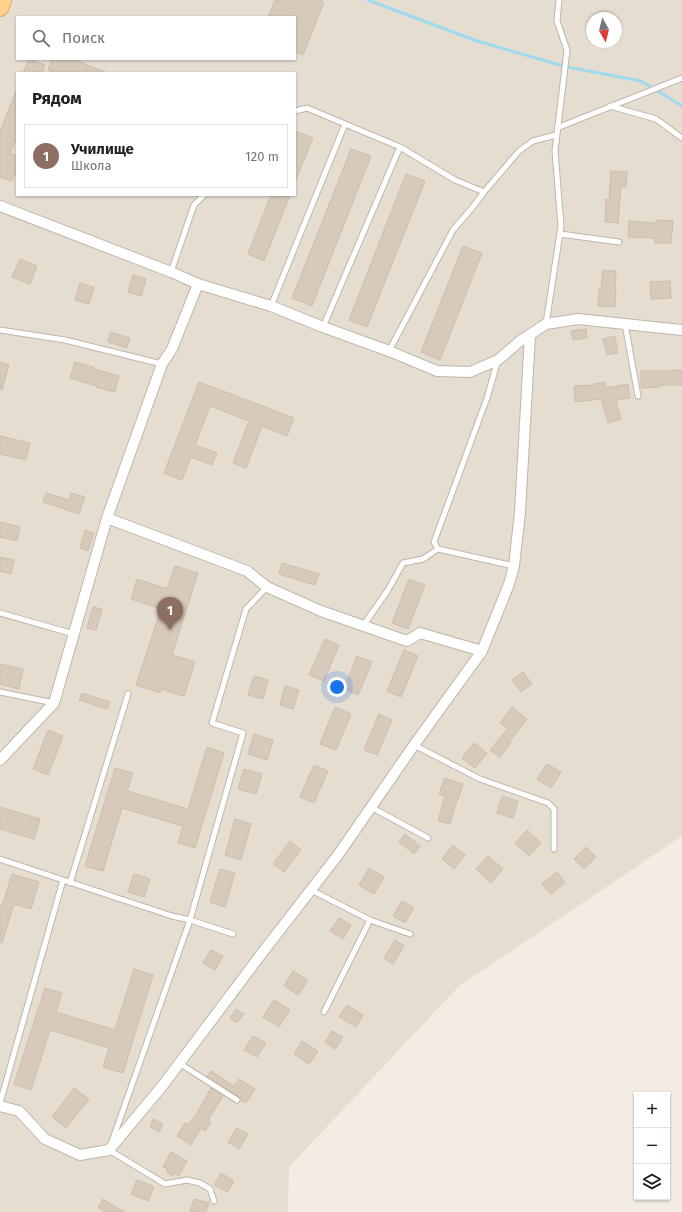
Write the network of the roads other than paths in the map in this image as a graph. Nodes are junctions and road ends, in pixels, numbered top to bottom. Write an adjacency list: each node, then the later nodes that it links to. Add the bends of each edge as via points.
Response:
1 (3, 0): 3 (main road)
2 (559, 0): 8 (lane, via 558,21 567,50)
3 (0, 8)
4 (682, 78): 5 (lane)
5 (610, 106): 8 (lane); 10 (lane, via 656,119)
6 (296, 111): 7 (lane, via 307,108)
7 (345, 124): 11 (lane); 19 (lane)
8 (557, 128): 9 (lane)
9 (556, 135): 12 (lane, via 533,141 519,151); 15 (lane)
10 (682, 138)
11 (400, 147): 12 (lane, via 455,180); 22 (lane)
12 (484, 192): 26 (lane, via 453,230)
13 (203, 196): 17 (lane, via 194,206)
14 (0, 206): 17 (street)
15 (560, 234): 16 (lane); 20 (lane)
16 (619, 242)
17 (171, 272): 18 (street)
18 (198, 284): 19 (street); 28 (street, via 172,349)
19 (270, 306): 22 (street)
20 (546, 324): 21 (street, via 578,319); 25 (street)
21 (625, 324): 24 (street); 29 (lane)
22 (323, 327): 26 (street)
23 (0, 330): 28 (lane, via 65,340)
24 (682, 330)
25 (530, 334): 27 (street); 32 (street, via 520,512)
26 (389, 351): 27 (street, via 437,371 470,372)
27 (498, 360): 31 (lane, via 487,398 434,542)
28 (162, 364): 30 (street)
29 (638, 396)
30 (107, 518): 33 (street, via 247,571); 36 (street)
31 (438, 549): 32 (lane); 35 (lane, via 423,560 403,563)
32 (514, 566): 37 (street)
33 (267, 587): 35 (street); 50 (lane, via 246,609 212,723 243,733)
34 (0, 613): 36 (lane)
35 (363, 626): 37 (street, via 407,641 420,633)
36 (74, 634): 40 (street)
37 (482, 651): 41 (street)
38 (0, 692): 40 (lane)
39 (128, 694): 48 (lane)
40 (54, 703): 42 (street)
41 (414, 745): 43 (street); 45 (lane, via 480,779 548,803 554,809)
42 (0, 760)
43 (371, 806): 44 (lane); 49 (street)
44 (428, 838)
45 (554, 849)
46 (0, 858): 47 (lane)
47 (63, 880): 48 (lane); 57 (lane)
48 (70, 882): 50 (lane)
49 (311, 890): 51 (lane); 55 (street)
50 (190, 920): 52 (lane); 58 (lane)
51 (370, 920): 53 (lane); 54 (lane)
52 (233, 934)
53 (410, 934)
54 (324, 1012)
55 (179, 1063): 56 (lane); 58 (street)
56 (237, 1100)
57 (0, 1104): 58 (street, via 19,1112 45,1139 80,1155)
58 (108, 1150): 59 (lane, via 165,1184 187,1180 200,1183 210,1189)
59 (214, 1201)

